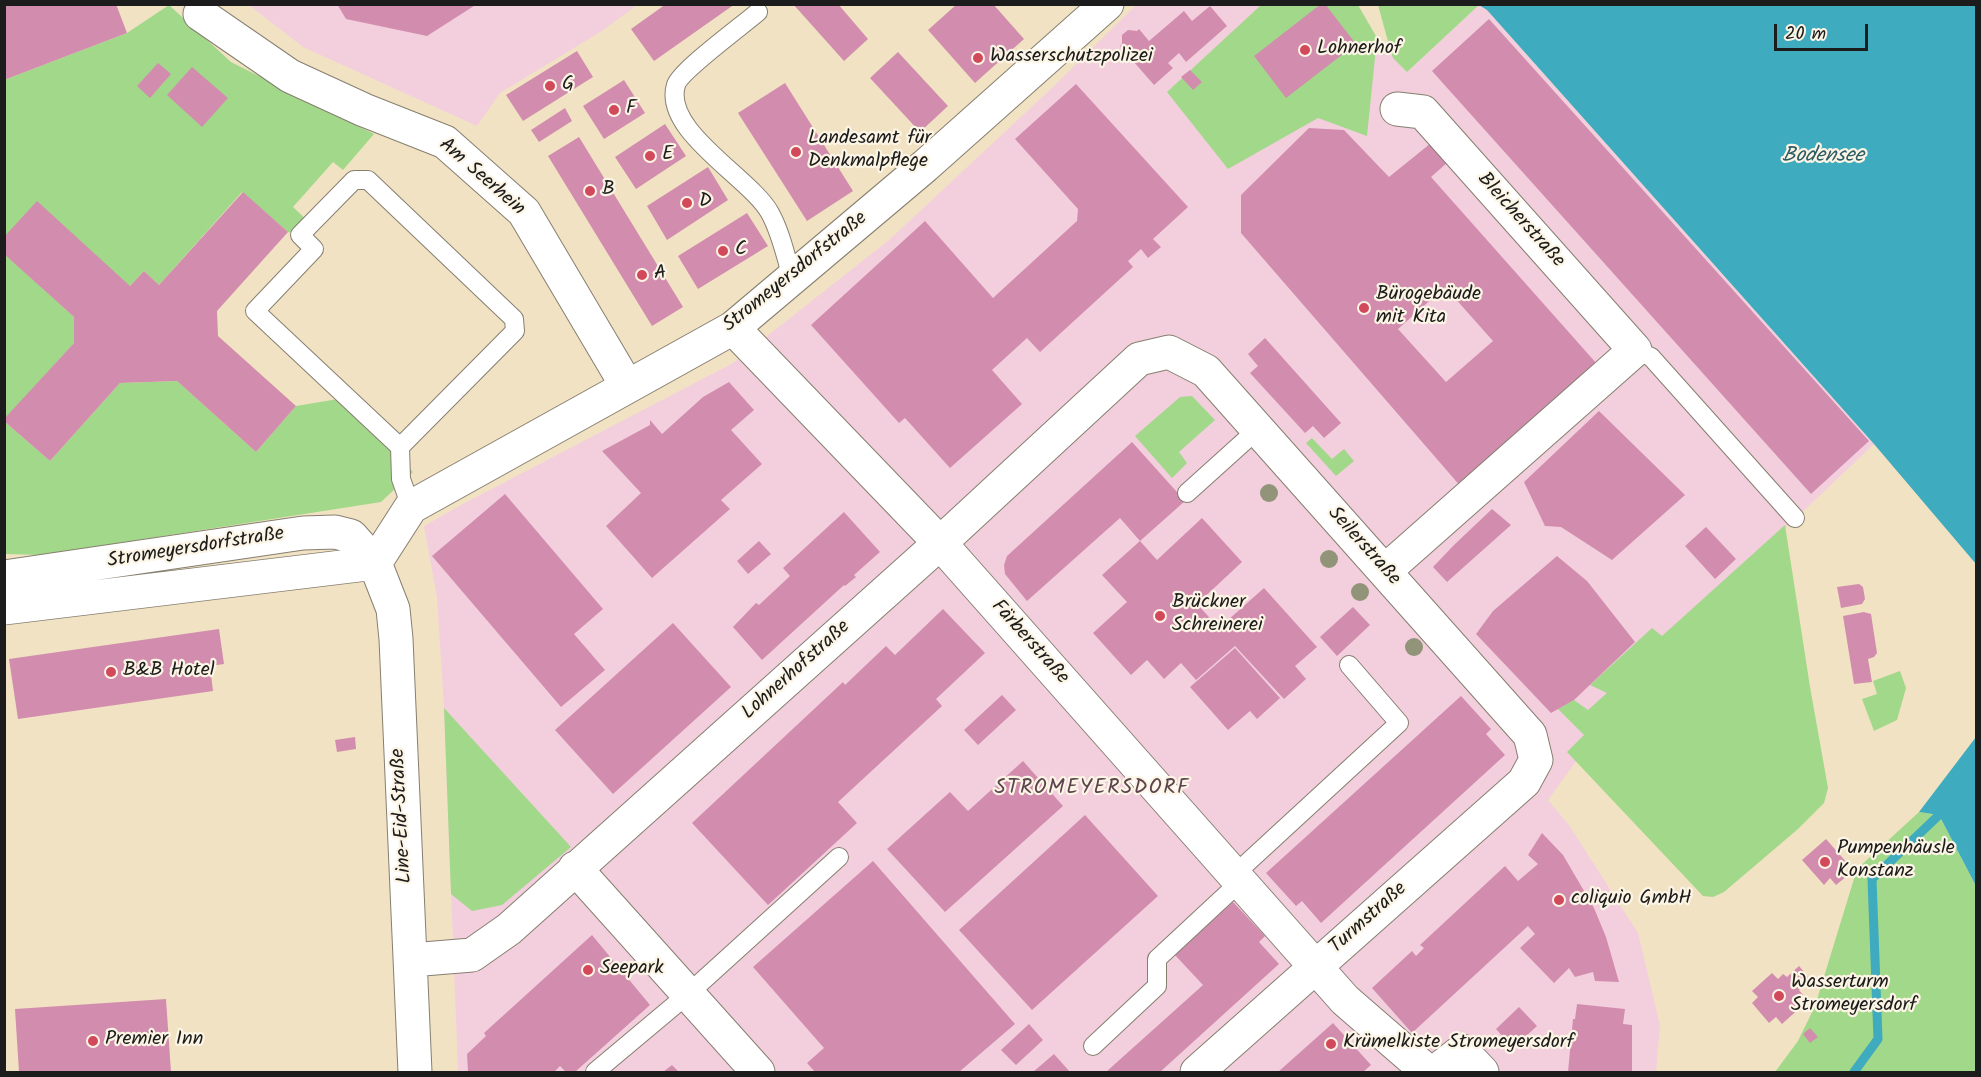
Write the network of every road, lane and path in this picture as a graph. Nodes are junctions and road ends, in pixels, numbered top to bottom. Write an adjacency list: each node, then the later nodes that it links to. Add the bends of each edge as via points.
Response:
1 (1107, 4): 5 (street, Stromeyersdorfstraße)
2 (758, 12): 5 (lane, via 688,70 676,84 675,99 687,128 770,213)
3 (200, 14): 9 (street, Am Seerhein, via 290,76 446,142 524,212)
4 (1396, 109): 7 (street, Bleicherstraße, via 1423,112)
5 (792, 278): 6 (street, Stromeyersdorfstraße)
6 (733, 328): 9 (street, Stromeyersdorfstraße); 15 (street, Färberstraße)
7 (1635, 350): 14 (lane, Bleicherstraße, via 1651,357); 17 (street)
8 (1169, 352): 10 (street, Seilerstraße, via 1206,371); 15 (street, Lohnerhofstraße, via 1139,360)
9 (627, 386): 13 (street, Stromeyersdorfstraße)
10 (1258, 429): 12 (lane); 17 (street, Seilerstraße)
11 (400, 447): 11 (lane, via 255,311 314,249 300,235 354,180 368,180 514,320 515,331); 13 (lane, via 401,479)
12 (1187, 493)
13 (411, 507): 16 (street, Stromeyersdorfstraße)
14 (1794, 518)
15 (940, 543): 23 (street, Lohnerhofstraße); 24 (street, Färberstraße)
16 (375, 563): 18 (street, Stromeyersdorfstraße, via 351,536 303,533); 19 (street, Stromeyersdorfstraße); 25 (street, Line-Eid-Straße, via 393,609 396,639)
17 (1385, 571): 21 (street, Seilerstraße, via 1530,735)
18 (4, 577)
19 (4, 608)
20 (1349, 665): 24 (lane, via 1399,723)
21 (1536, 760): 26 (street, Turmstraße, via 1524,782)
22 (839, 857): 27 (lane)
23 (574, 868): 25 (street, Lohnerhofstraße, via 509,929 472,955); 27 (street)
24 (1238, 878): 26 (street, Färberstraße); 28 (lane, via 1156,959 1157,986)
25 (411, 960): 29 (street, Line-Eid-Straße)
26 (1316, 966): 32 (street, Turmstraße); 33 (street, Färberstraße, via 1346,1000)
27 (688, 994): 30 (lane); 31 (street)
28 (1093, 1046)
29 (415, 1072)
30 (595, 1072)
31 (758, 1072)
32 (1197, 1072)
33 (1428, 1072)
34 (1435, 1072): 35 (street, via 1462,1051)
35 (1482, 1072)

